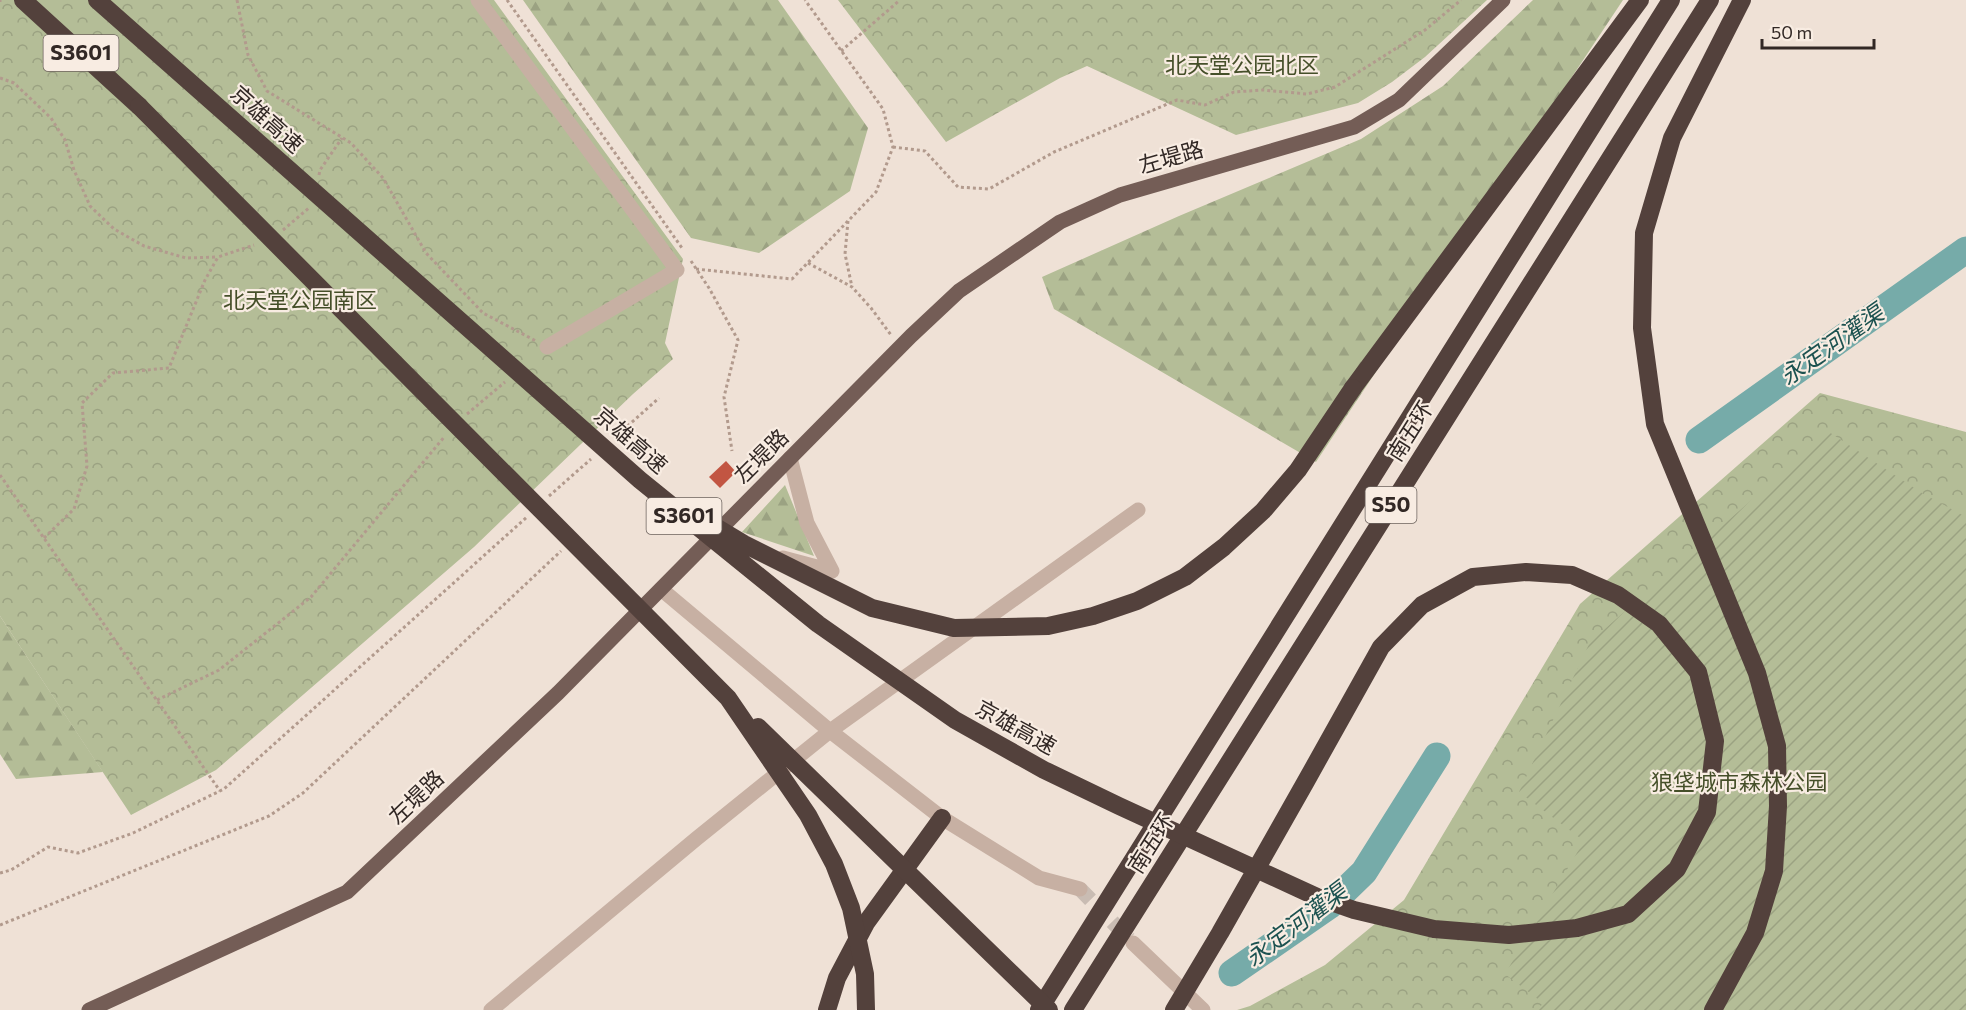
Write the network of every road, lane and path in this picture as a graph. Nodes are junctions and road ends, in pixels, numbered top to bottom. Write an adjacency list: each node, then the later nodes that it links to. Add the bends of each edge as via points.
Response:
1 (23, 0): 44 (highway, S3601, bridge, via 139,105)
2 (97, 0): 36 (highway, 京雄高速 / S3601, bridge)
3 (237, 0): 15 (path, via 248,55 267,91)
4 (478, 0): 26 (street, via 678,270)
5 (805, 0): 13 (path)
6 (900, 0): 13 (path)
7 (1461, 0): 16 (path, via 1425,30 1335,87 1307,94 1234,92 1204,105 1177,100 1054,152 988,189 958,187 925,151)
8 (1503, 0): 27 (main road, 左堤路, via 1399,100 1354,127 1120,195 1060,222 959,291)
9 (1640, 0): 36 (highway, bridge, via 1353,388 1298,470 1263,511 1217,553 1185,577 1137,601 1048,626 954,628 872,608 744,544)
10 (1671, 0): 57 (highway, 南五环 / S50)
11 (1710, 0): 59 (highway, 南五环 / S50)
12 (1742, 0): 62 (highway, via 1672,138 1644,233 1642,328 1655,424 1757,673 1777,746 1774,871 1755,933)
13 (841, 51): 16 (path, via 883,109)
14 (0, 78): 22 (path, via 14,83 51,118 65,140 90,206 114,229 144,246 186,258)
15 (343, 137): 17 (path); 26 (path, via 383,178 426,253 483,313)
16 (893, 147): 19 (path, via 876,192)
17 (317, 179)
18 (312, 199): 20 (path, via 310,208)
19 (848, 221): 23 (path); 25 (path, via 844,254)
20 (280, 233)
21 (262, 243): 22 (path)
22 (218, 257): 40 (path, via 204,280 169,368 113,373 82,403 87,466 74,508)
23 (808, 263): 24 (path, via 792,279); 25 (path)
24 (696, 269)
25 (852, 287): 27 (path)
26 (547, 347)
27 (900, 347): 34 (main road, 左堤路)
28 (511, 377): 30 (path)
29 (659, 398): 32 (path)
30 (467, 414)
31 (450, 430): 45 (path, via 311,597 219,670)
32 (607, 445)
33 (598, 452): 37 (path)
34 (790, 458): 41 (main road, 左堤路); 41 (street, via 807,523 832,571 770,555)
35 (0, 475): 40 (path)
36 (640, 480): 60 (highway, 京雄高速 / S3601, bridge, via 818,624 955,720 1044,770 1108,801 1317,897 1354,910 1434,928 1509,935 1577,928 1628,914 1677,869 1707,812 1715,741 1698,672 1659,624 1618,595 1572,575 1526,572 1473,577 1422,605 1381,647)
37 (546, 499)
38 (1138, 510): 46 (street)
39 (529, 515): 47 (path)
40 (44, 538): 45 (path)
41 (703, 546): 43 (main road, 左堤路)
42 (562, 550): 51 (path, via 295,799 269,816)
43 (661, 589): 46 (street); 54 (main road, 左堤路, via 558,693 347,892)
44 (728, 698): 56 (highway, bridge, via 808,815 834,864 851,908 865,974); 58 (highway, bridge)
45 (157, 700): 47 (path)
46 (830, 731): 48 (street); 55 (street)
47 (220, 791): 49 (path, via 133,833 78,853 48,847)
48 (942, 818): 50 (street, via 1039,878); 53 (highway, via 866,923)
49 (0, 873)
50 (1080, 889)
51 (0, 925)
52 (1133, 943): 61 (street)
53 (829, 1002)
54 (89, 1010)
55 (491, 1010)
56 (866, 1010)
57 (1039, 1010)
58 (1049, 1010)
59 (1073, 1010)
60 (1174, 1010)
61 (1203, 1010)
62 (1713, 1010)

